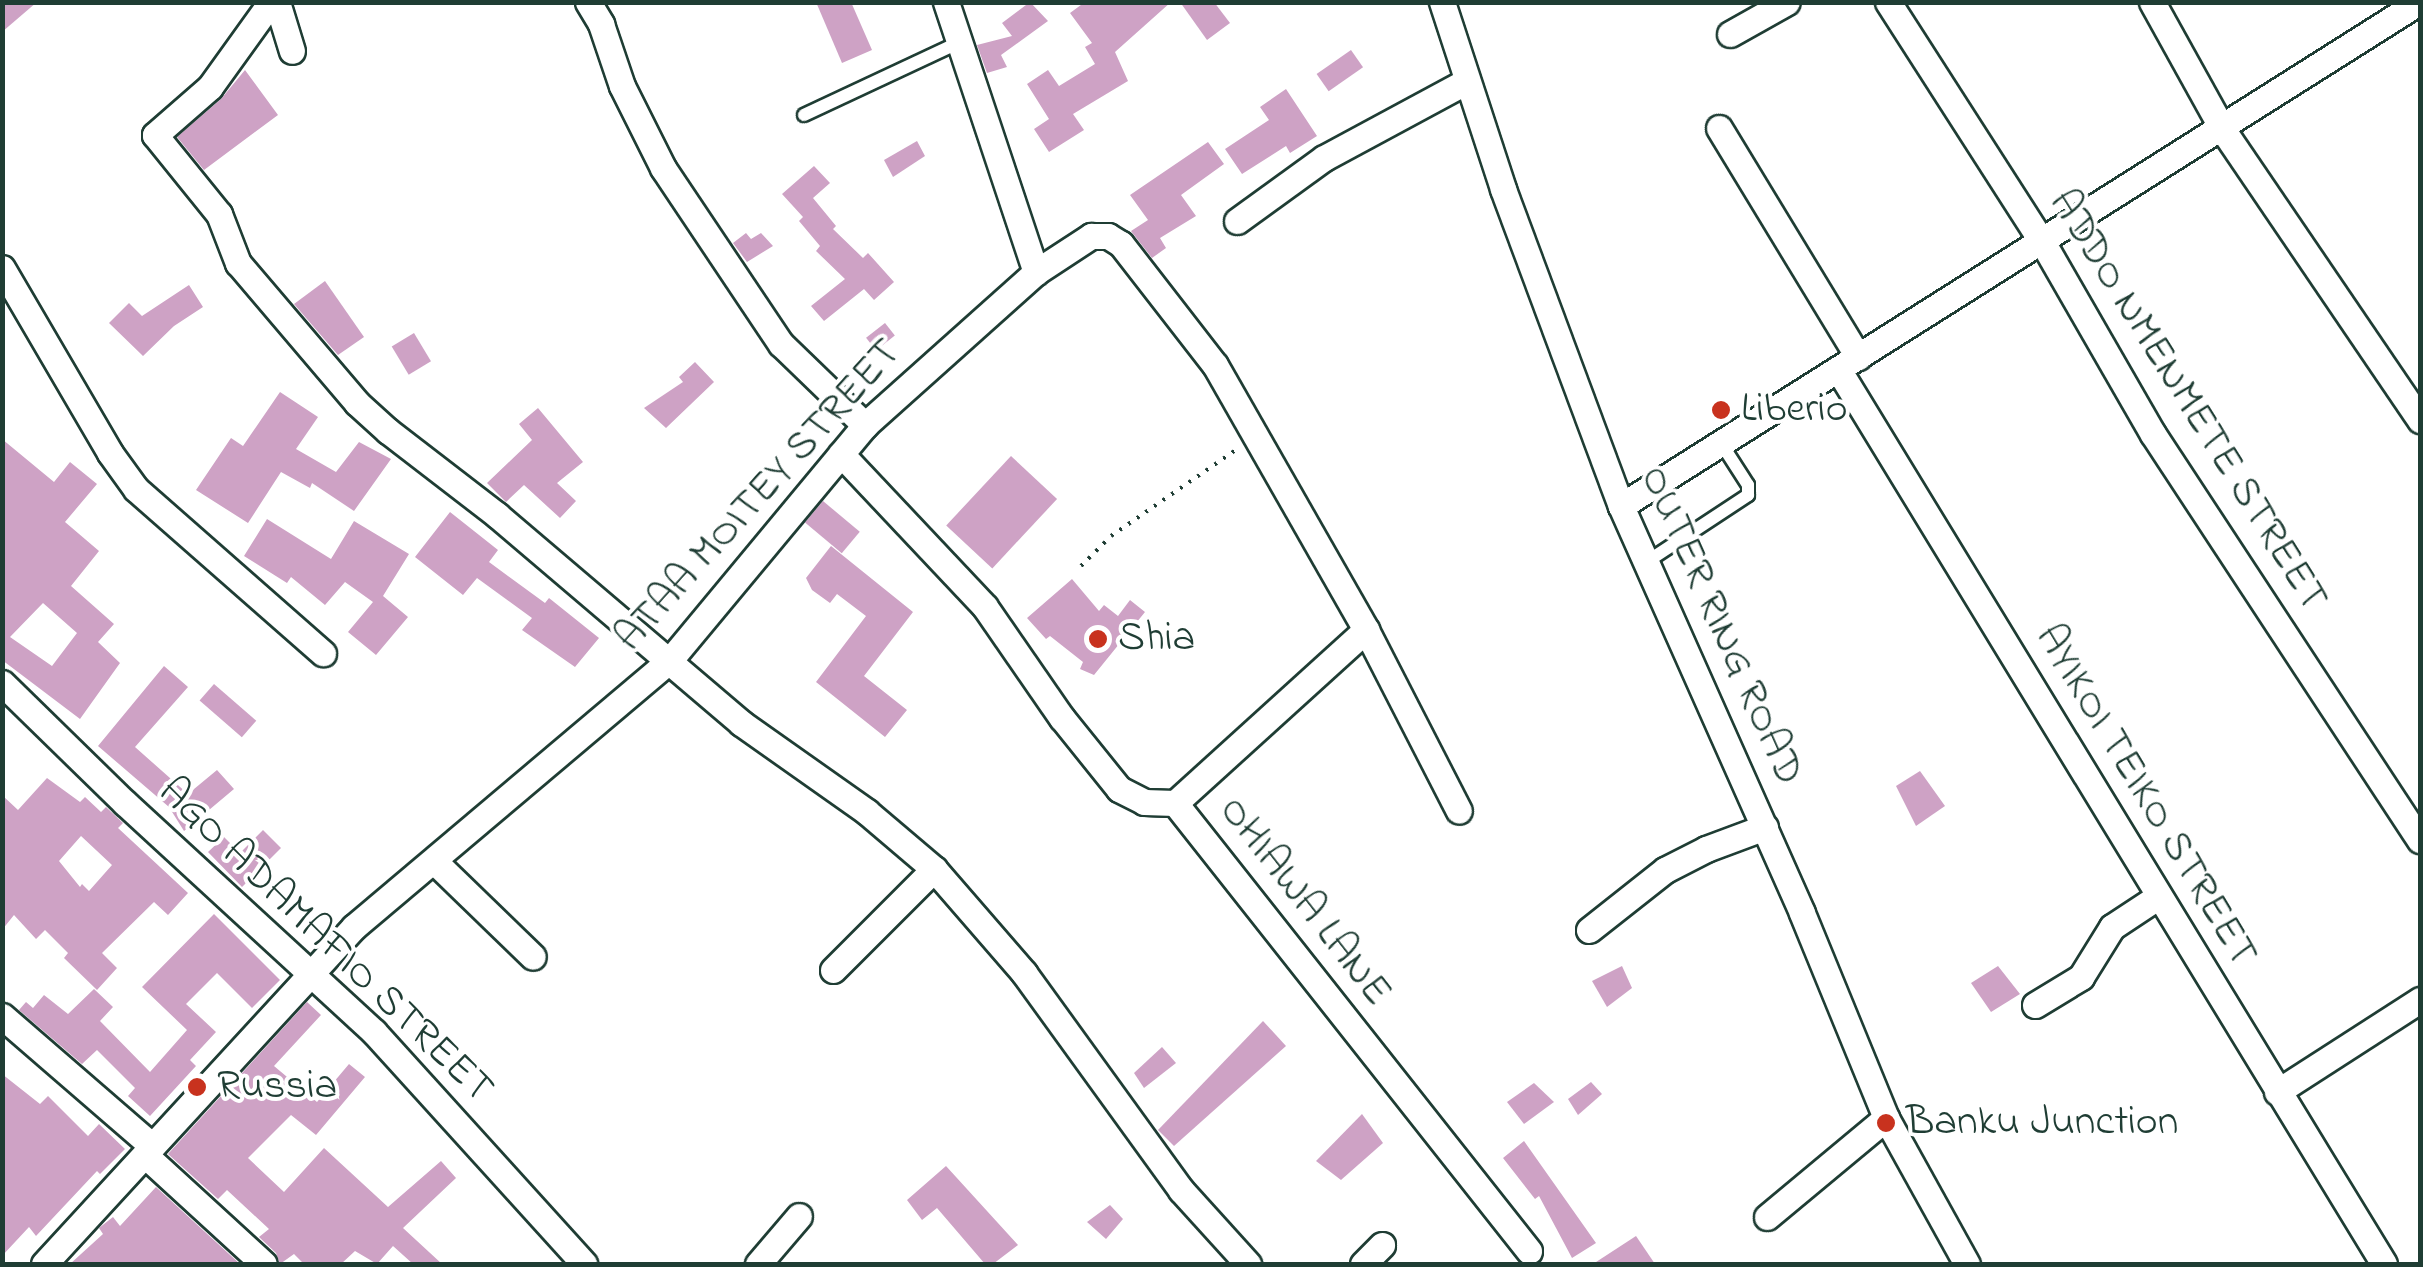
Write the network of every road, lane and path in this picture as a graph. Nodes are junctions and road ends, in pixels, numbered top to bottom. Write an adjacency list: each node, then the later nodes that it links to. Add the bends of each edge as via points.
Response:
1 (274, 2): 11 (street); 31 (street, via 210,87 155,136 159,146 219,214 238,263 356,403)
2 (588, 2): 22 (street, via 663,168 781,344)
3 (946, 2): 10 (street)
4 (1442, 2): 12 (street, OUTER RING ROAD)
5 (1787, 2): 9 (street)
6 (1888, 2): 17 (street, ADDO NMENMETE STREET)
7 (2152, 2): 15 (street)
8 (2418, 2): 15 (street)
9 (1730, 34)
10 (962, 40): 13 (lane); 19 (street)
11 (292, 51)
12 (1467, 81): 16 (street, via 1324,158); 26 (street, OUTER RING ROAD)
13 (804, 115)
14 (1719, 128): 20 (street, AYIKOI TEIKO STREET)
15 (2222, 130): 17 (street); 21 (street)
16 (1237, 221)
17 (2043, 243): 20 (street); 34 (street, ADDO NMENMETE STREET, via 2153,434)
18 (2, 268): 30 (street, via 136,489)
19 (1036, 272): 22 (street, ATAA MOITEY STREET); 23 (street, ATAA MOITEY STREET, via 1091,236 1122,244 1215,365)
20 (1848, 363): 24 (street); 40 (street, AYIKOI TEIKO STREET)
21 (2420, 420)
22 (865, 425): 25 (street, ATAA MOITEY STREET)
23 (1253, 438): 28 (path, via 1111,536); 29 (street, ATAA MOITEY STREET)
24 (1721, 443): 26 (street); 27 (lane, via 1748,495)
25 (841, 454): 31 (street, ATAA MOITEY STREET); 33 (street, OHIAWA LANE, via 986,607 1119,789 1144,802)
26 (1621, 506): 27 (street, OUTER RING ROAD)
27 (1648, 561): 36 (street, OUTER RING ROAD)
28 (1082, 566)
29 (1366, 630): 33 (street); 35 (street, ATAA MOITEY STREET)
30 (324, 652)
31 (670, 660): 38 (street, ATAA MOITEY STREET); 39 (street, via 741,723 867,812)
32 (2, 683): 44 (street, AGO ADAMAFIO STREET)
33 (1175, 803): 54 (street, OHIAWA LANE)
34 (2412, 807): 37 (street, ADDO NMENMETE STREET)
35 (1460, 811)
36 (1765, 827): 41 (street, via 1678,862); 49 (street, OUTER RING ROAD)
37 (2420, 840)
38 (436, 862): 42 (street); 44 (street, ATAA MOITEY STREET, via 354,927)
39 (934, 869): 43 (street); 60 (street, via 1024,973 1181,1190)
40 (2160, 896): 46 (street, via 2112,927 2081,977); 48 (street, AYIKOI TEIKO STREET)
41 (1589, 930)
42 (533, 958)
43 (833, 970)
44 (310, 974): 50 (street, ATAA MOITEY STREET); 58 (street, AGO ADAMAFIO STREET, via 405,1064)
45 (2420, 1000): 48 (street)
46 (2035, 1005)
47 (2, 1016): 50 (street)
48 (2277, 1092): 62 (street, AYIKOI TEIKO STREET)
49 (1886, 1118): 52 (street); 55 (street, OUTER RING ROAD)
50 (148, 1150): 56 (street, ATAA MOITEY STREET); 57 (street)
51 (798, 1216): 59 (street)
52 (1767, 1217)
53 (1382, 1245): 61 (street)
54 (1528, 1251)
55 (1964, 1263)
56 (44, 1264)
57 (264, 1264)
58 (584, 1264)
59 (758, 1264)
60 (1248, 1264)
61 (1363, 1264)
62 (2384, 1264)

